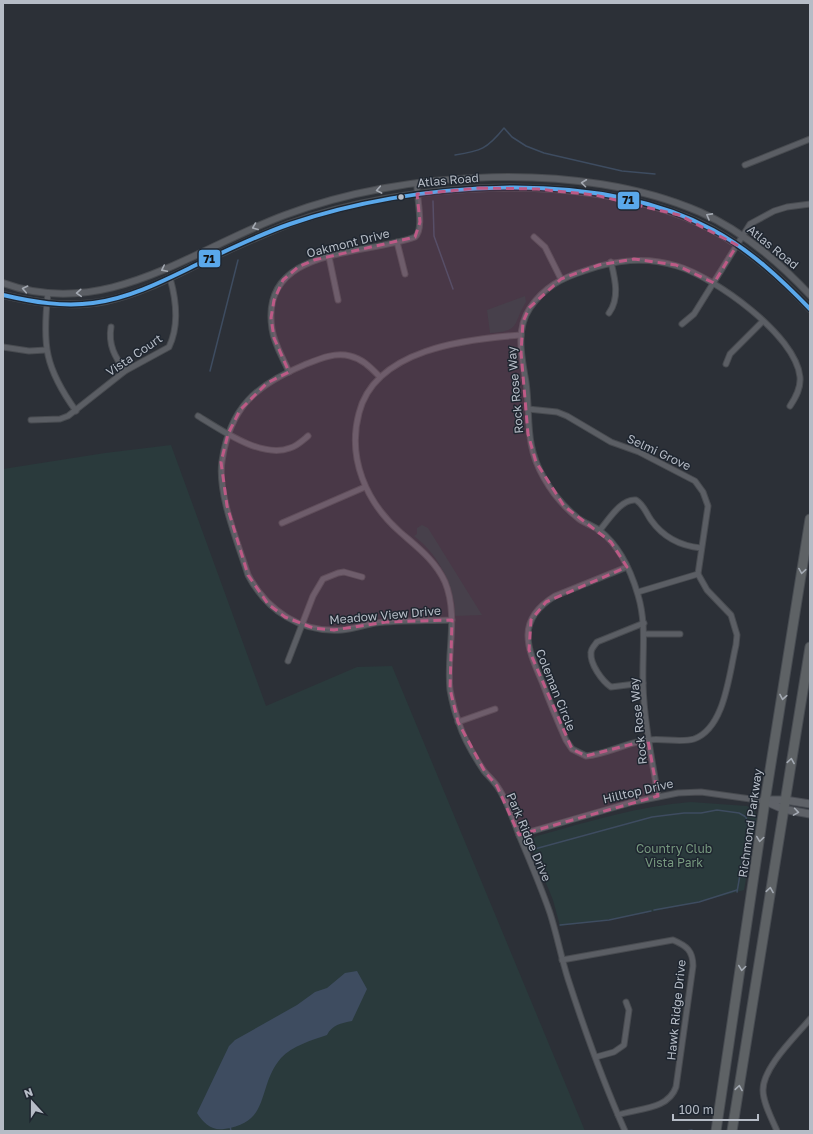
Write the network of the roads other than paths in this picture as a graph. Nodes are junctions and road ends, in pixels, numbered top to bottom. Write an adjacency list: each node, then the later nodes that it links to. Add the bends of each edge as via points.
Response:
1 (810, 139): 2 (street)
2 (746, 165)
3 (417, 183): 4 (street, Oakmont Drive); 6 (street, Atlas Road, one-way to 3, via 702,212 638,192 596,184 483,177); 17 (street, Atlas Road, one-way to 17, via 355,195 286,215 136,282 91,292)
4 (417, 194): 8 (street, Oakmont Drive, via 420,231 416,236); 9 (street, Atlas Road, via 480,188 536,189 595,195 635,202 679,215 726,237); 13 (street, Atlas Road, via 350,206 289,224)
5 (810, 204): 6 (street, via 774,211 750,224)
6 (742, 236): 9 (street); 19 (street, Atlas Road, via 773,259)
7 (534, 237): 14 (street, via 545,247)
8 (396, 242): 10 (street, Oakmont Drive); 12 (street)
9 (737, 245): 16 (street); 22 (street, Atlas Road, via 792,289)
10 (329, 257): 20 (street); 32 (street, Oakmont Drive, via 307,262 290,273 283,280 274,300 272,329)
11 (611, 262): 14 (street, Rock Rose Way); 16 (street, Rock Rose Way, via 634,259 660,262 687,269); 23 (street, via 616,292 613,308)
12 (405, 274)
13 (170, 278): 21 (street, Atlas Road, via 139,292 106,301); 31 (street, Vista Court, via 175,305 171,342 165,349)
14 (561, 279): 27 (street, Rock Rose Way, via 548,288 529,308)
15 (3, 283): 17 (street, Atlas Road, one-way to 15)
16 (714, 283): 24 (street, Rock Rose Way, via 749,307); 25 (street, via 694,314)
17 (48, 293): 21 (street)
18 (3, 295): 21 (street, Atlas Road)
19 (810, 295)
20 (338, 300)
21 (47, 304): 29 (street)
22 (810, 309)
23 (609, 313)
24 (762, 321): 30 (street, via 730,354); 34 (street, Rock Rose Way, via 782,342 799,370 799,389)
25 (682, 324)
26 (111, 327): 31 (street, via 110,343 113,353)
27 (520, 335): 33 (street, Park Ridge Drive, via 484,337 435,348 405,360); 35 (street, Rock Rose Way)
28 (3, 347): 29 (street, via 29,351)
29 (46, 350): 36 (street, via 58,383)
30 (726, 364)
31 (125, 371): 36 (street, Vista Court)
32 (289, 372): 33 (street, Meadow View Drive, via 323,357 340,354 359,360); 39 (street, Meadow View Drive, via 266,383 252,396 240,410)
33 (380, 377): 41 (street, Park Ridge Drive, via 363,398 358,415 356,452 358,470)
34 (790, 406)
35 (528, 409): 44 (street, Rock Rose Way, via 531,448 543,477 564,506); 45 (street, Selmi Grove, via 557,412 567,416 611,442 639,452 695,481 703,492 708,506)
36 (76, 411): 38 (street, Vista Court, via 60,419)
37 (198, 416): 39 (street)
38 (31, 420)
39 (228, 434): 40 (street, via 268,450 288,449); 52 (street, Meadow View Drive, via 222,462 222,485 248,575 268,604 285,617)
40 (308, 436)
41 (365, 487): 43 (street); 50 (street, Park Ridge Drive, via 386,518 436,566 445,582)
42 (810, 519): 62 (highway, Richmond Parkway, one-way to 62)
43 (282, 523)
44 (599, 531): 45 (street, via 622,505 627,501 636,500 664,534 682,544); 46 (street, Rock Rose Way, via 611,542)
45 (701, 548): 47 (street, Selmi Grove)
46 (627, 566): 49 (street, Rock Rose Way); 60 (street, Coleman Circle, via 554,596 546,602 531,620 529,650 572,749 586,756)
47 (698, 574): 49 (street); 60 (street, via 707,590 731,615 737,635 721,710 715,723 701,736 693,739)
48 (362, 577): 52 (street, via 338,572 323,579)
49 (638, 592): 51 (street, Rock Rose Way)
50 (452, 620): 52 (street, Meadow View Drive, via 380,623 334,630); 59 (street, Park Ridge Drive, via 450,689)
51 (644, 623): 53 (street, Rock Rose Way); 57 (street, via 597,642 591,654 604,682 611,687)
52 (302, 624): 56 (street)
53 (645, 634): 54 (street); 57 (street, Rock Rose Way)
54 (680, 634)
55 (810, 647): 63 (highway, one-way to 55)
56 (288, 661)
57 (643, 684): 60 (street, Rock Rose Way)
58 (495, 709): 59 (street)
59 (458, 722): 67 (street, Park Ridge Drive, via 485,772 497,786)
60 (648, 740): 61 (street, Rock Rose Way)
61 (658, 796): 62 (street, Hilltop Drive, via 701,792); 67 (street, Hilltop Drive)
62 (765, 800): 63 (main road, Hilltop Drive); 65 (main road, Hilltop Drive); 74 (highway, Richmond Parkway, one-way to 74)
63 (784, 800): 64 (main road, Hilltop Drive); 65 (highway)
64 (810, 804)
65 (783, 809): 66 (main road, Hilltop Drive, one-way to 66); 75 (highway, one-way to 65)
66 (810, 814)
67 (519, 835): 68 (street, Park Ridge Drive, via 549,911)
68 (562, 960): 71 (street, Park Ridge Drive); 72 (street, Hawk Ridge Drive, via 673,940 687,947 691,953 693,966 673,1095 669,1100 654,1106)
69 (626, 1002): 71 (street, via 629,1010 624,1045 614,1052)
70 (810, 1018): 76 (street, via 773,1064 765,1080 765,1099)
71 (596, 1057): 72 (street, Park Ridge Drive)
72 (618, 1115): 73 (street, Park Ridge Drive)
73 (625, 1131)
74 (716, 1131)
75 (732, 1131)
76 (777, 1131)

